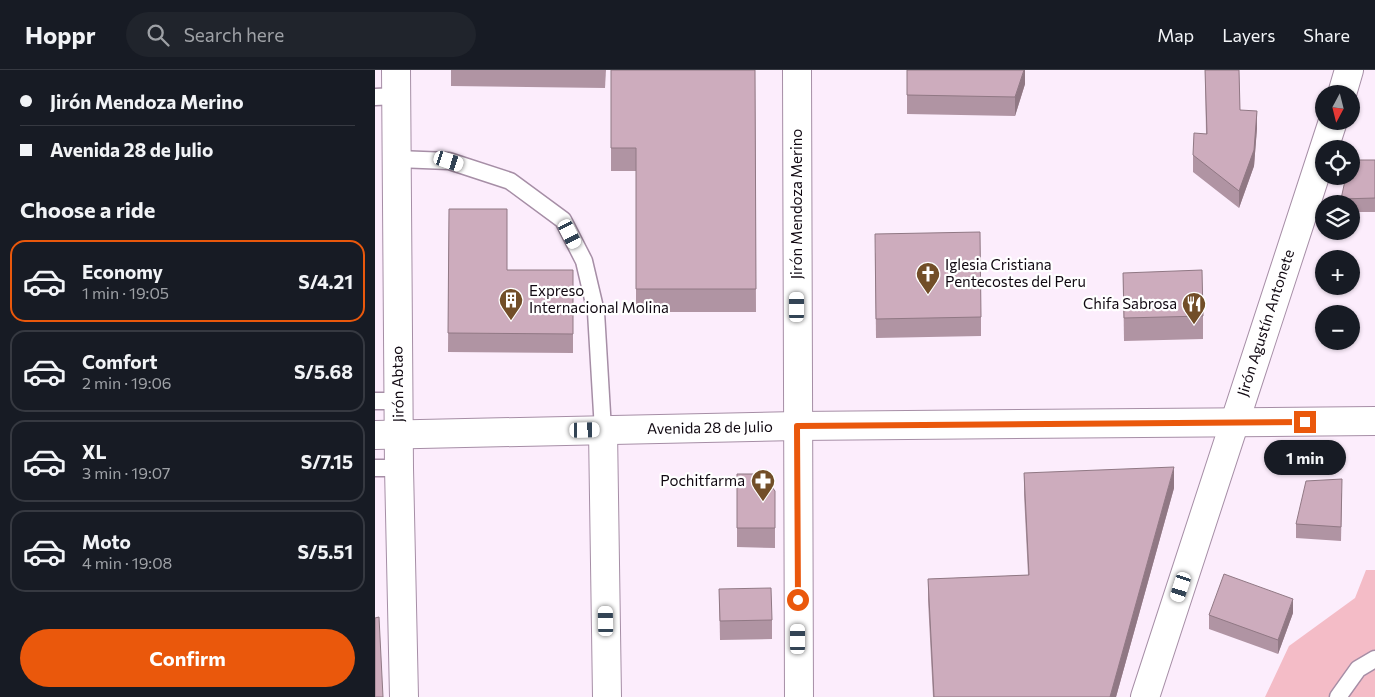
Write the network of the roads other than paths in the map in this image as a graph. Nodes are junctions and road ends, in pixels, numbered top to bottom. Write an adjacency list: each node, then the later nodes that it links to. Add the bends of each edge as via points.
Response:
1 (797, 70): 10 (street, Jirón Mendoza Merino)
2 (1349, 70): 3 (street)
3 (1344, 85)
4 (389, 88): 6 (street, Jirón Abtao)
5 (1330, 130): 9 (street, Jirón Agustín Antonete)
6 (397, 159): 7 (street, Jirón Abtao); 11 (lane, via 449,161 510,181 563,220 584,261 596,312)
7 (387, 401): 12 (street, Jirón Abtao)
8 (1375, 421): 9 (street, Avenida 28 de Julio)
9 (1234, 422): 10 (street, Avenida 28 de Julio); 18 (street, Jirón Agustín Antonete)
10 (797, 426): 11 (street, Avenida 28 de Julio); 17 (street, Jirón Mendoza Merino)
11 (603, 430): 12 (street, Avenida 28 de Julio); 16 (street)
12 (387, 434): 13 (street, Jirón Abtao)
13 (387, 468): 15 (street, Jirón Abtao)
14 (1375, 660): 19 (lane, via 1358,670)
15 (404, 697)
16 (607, 697)
17 (799, 697)
18 (1145, 697)
19 (1338, 697)

